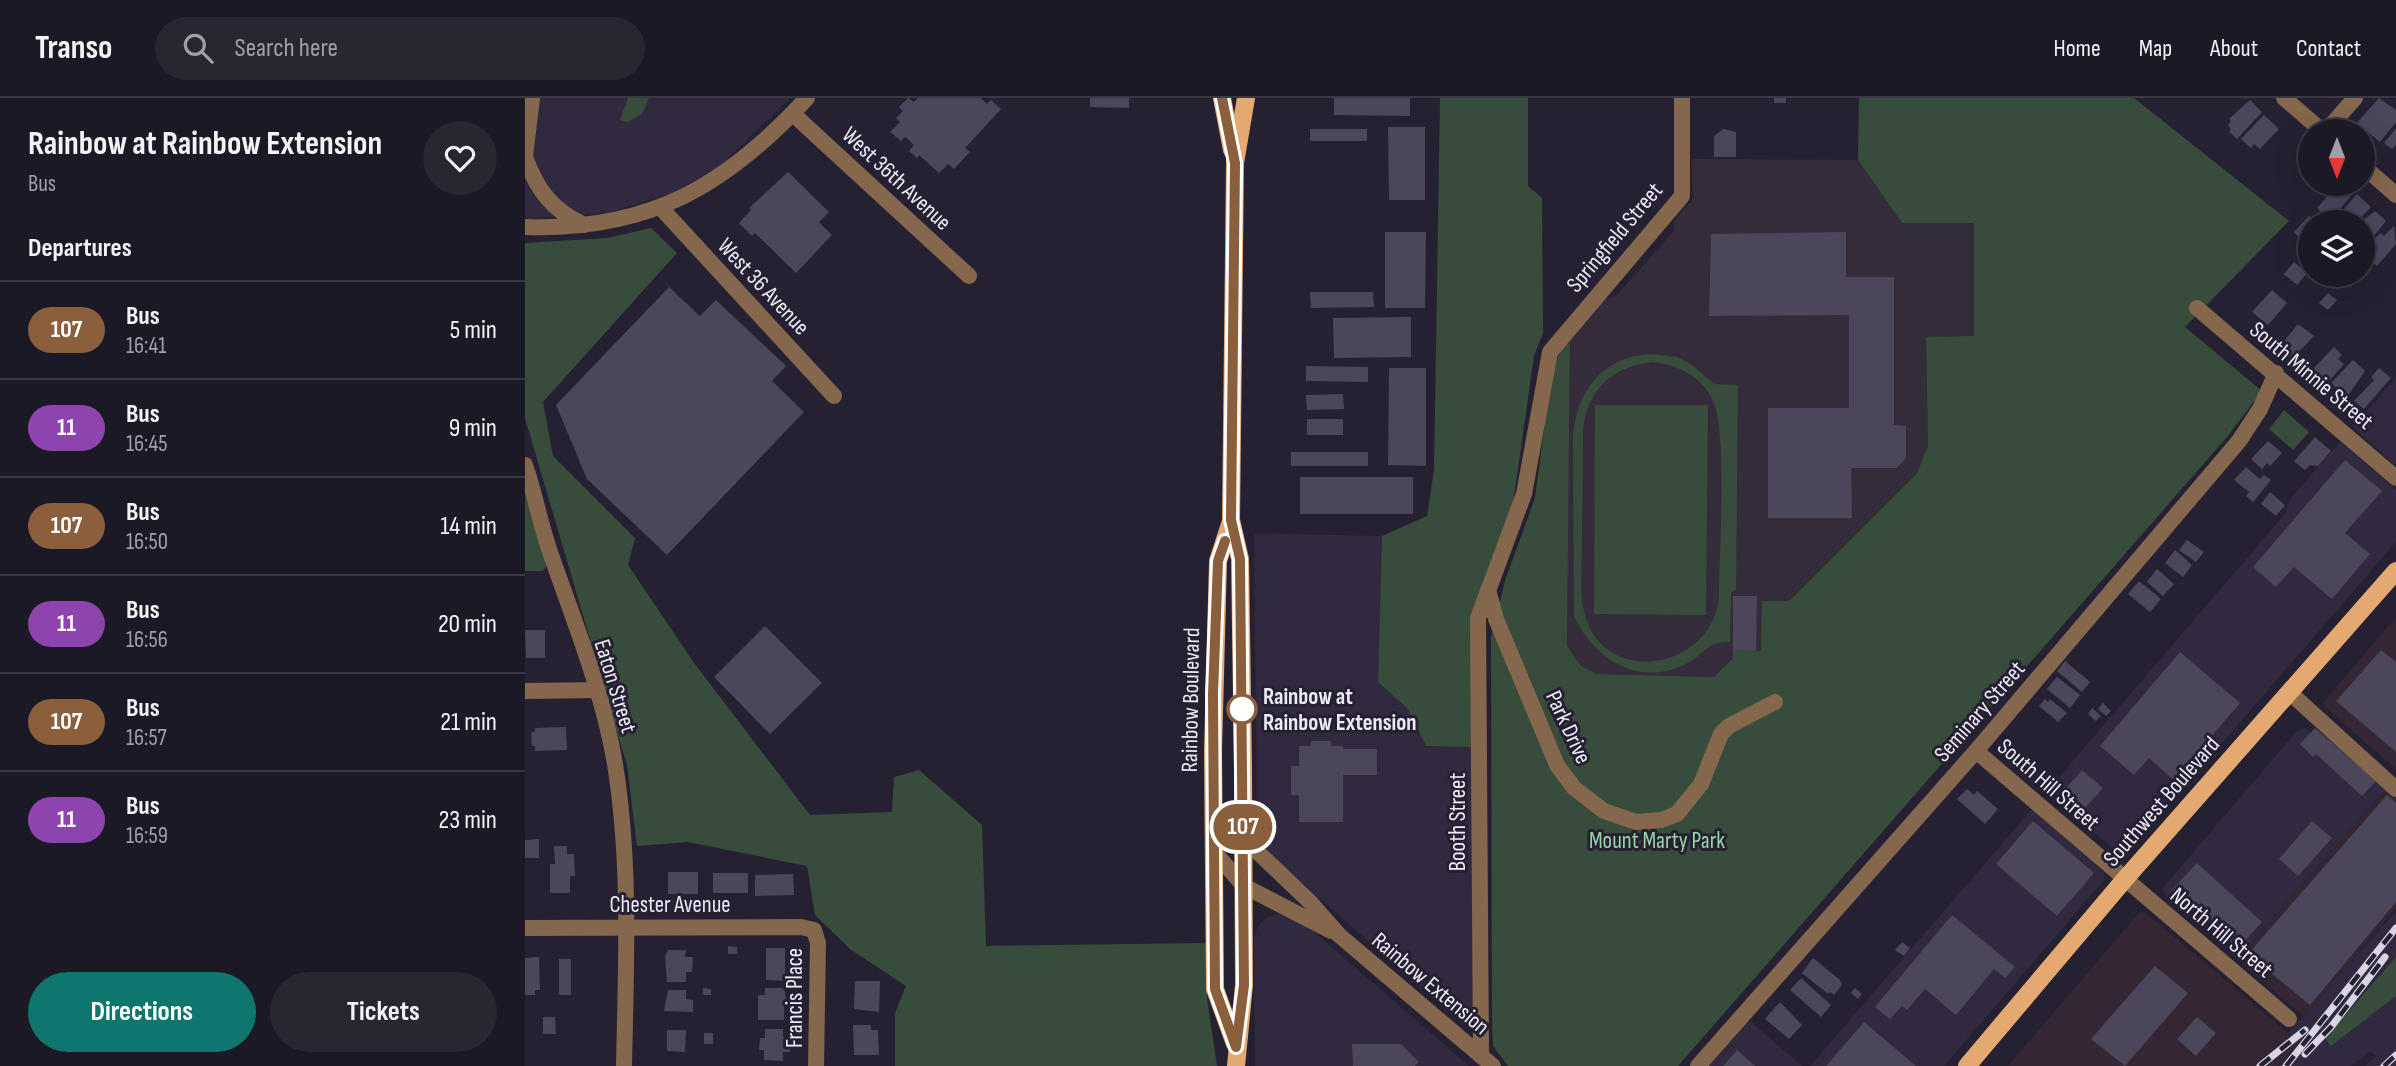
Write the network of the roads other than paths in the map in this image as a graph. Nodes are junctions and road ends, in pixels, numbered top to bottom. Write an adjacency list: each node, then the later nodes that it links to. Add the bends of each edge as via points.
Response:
1 (532, 98): 11 (street)
2 (807, 98): 8 (street)
3 (1222, 98): 12 (main road, Rainbow Boulevard)
4 (1246, 98): 12 (main road, Rainbow Boulevard)
5 (1682, 98): 20 (street, Springfield Street, via 1682,196)
6 (2284, 98): 9 (street)
7 (2355, 98): 10 (street)
8 (793, 114): 15 (street, via 722,175); 18 (street, West 36th Avenue)
9 (2309, 119)
10 (2335, 119)
11 (525, 156): 16 (street, via 549,203)
12 (1235, 163): 25 (main road, Rainbow Boulevard)
13 (2375, 177): 14 (street)
14 (2396, 195)
15 (661, 208): 16 (street); 22 (street, West 36 Avenue)
16 (584, 225): 17 (street)
17 (525, 227)
18 (969, 276)
19 (2197, 309): 21 (street, South Minnie Street)
20 (1550, 352): 27 (street, Booth Street, via 1524,494)
21 (2276, 373): 24 (street, South Minnie Street); 32 (street, Seminary Street, via 2239,442)
22 (834, 396)
23 (525, 465): 28 (street, Eaton Street)
24 (2396, 478)
25 (1231, 520): 34 (main road, Rainbow Boulevard, via 1240,559); 35 (main road, Rainbow Boulevard, via 1218,561 1213,694)
26 (2396, 571): 30 (main road, Southwest Boulevard)
27 (1488, 590): 31 (street, Park Drive, via 1557,765 1574,788 1604,811 1636,822 1677,814 1701,784 1721,734); 44 (street, Booth Street, via 1478,618)
28 (597, 690): 29 (street); 38 (street, Eaton Street, via 615,762)
29 (525, 691)
30 (2289, 692): 33 (street); 36 (main road, Southwest Boulevard)
31 (1775, 702)
32 (1976, 751): 36 (street, South Hill Street); 48 (street, Seminary Street)
33 (2396, 789)
34 (1243, 838): 37 (main road, Rainbow Boulevard); 41 (street, Rainbow Extension)
35 (1216, 854): 37 (street, Rainbow Extension); 43 (main road, Rainbow Boulevard, via 1215,989)
36 (2125, 879): 42 (street, North Hill Street); 49 (main road, Southwest Boulevard)
37 (1244, 886): 41 (street, Rainbow Extension); 43 (main road, Rainbow Boulevard, via 1244,985)
38 (626, 927): 39 (street, Chester Avenue); 40 (street, Chester Avenue); 45 (street, Eaton Street)
39 (525, 928)
40 (814, 930): 46 (street, Francis Place, via 818,943)
41 (1339, 935): 44 (street, Rainbow Extension)
42 (2289, 1019)
43 (1236, 1047): 47 (main road, Rainbow Boulevard)
44 (1487, 1061)
45 (624, 1066)
46 (816, 1066)
47 (1236, 1066)
48 (1698, 1066)
49 (1966, 1066)

